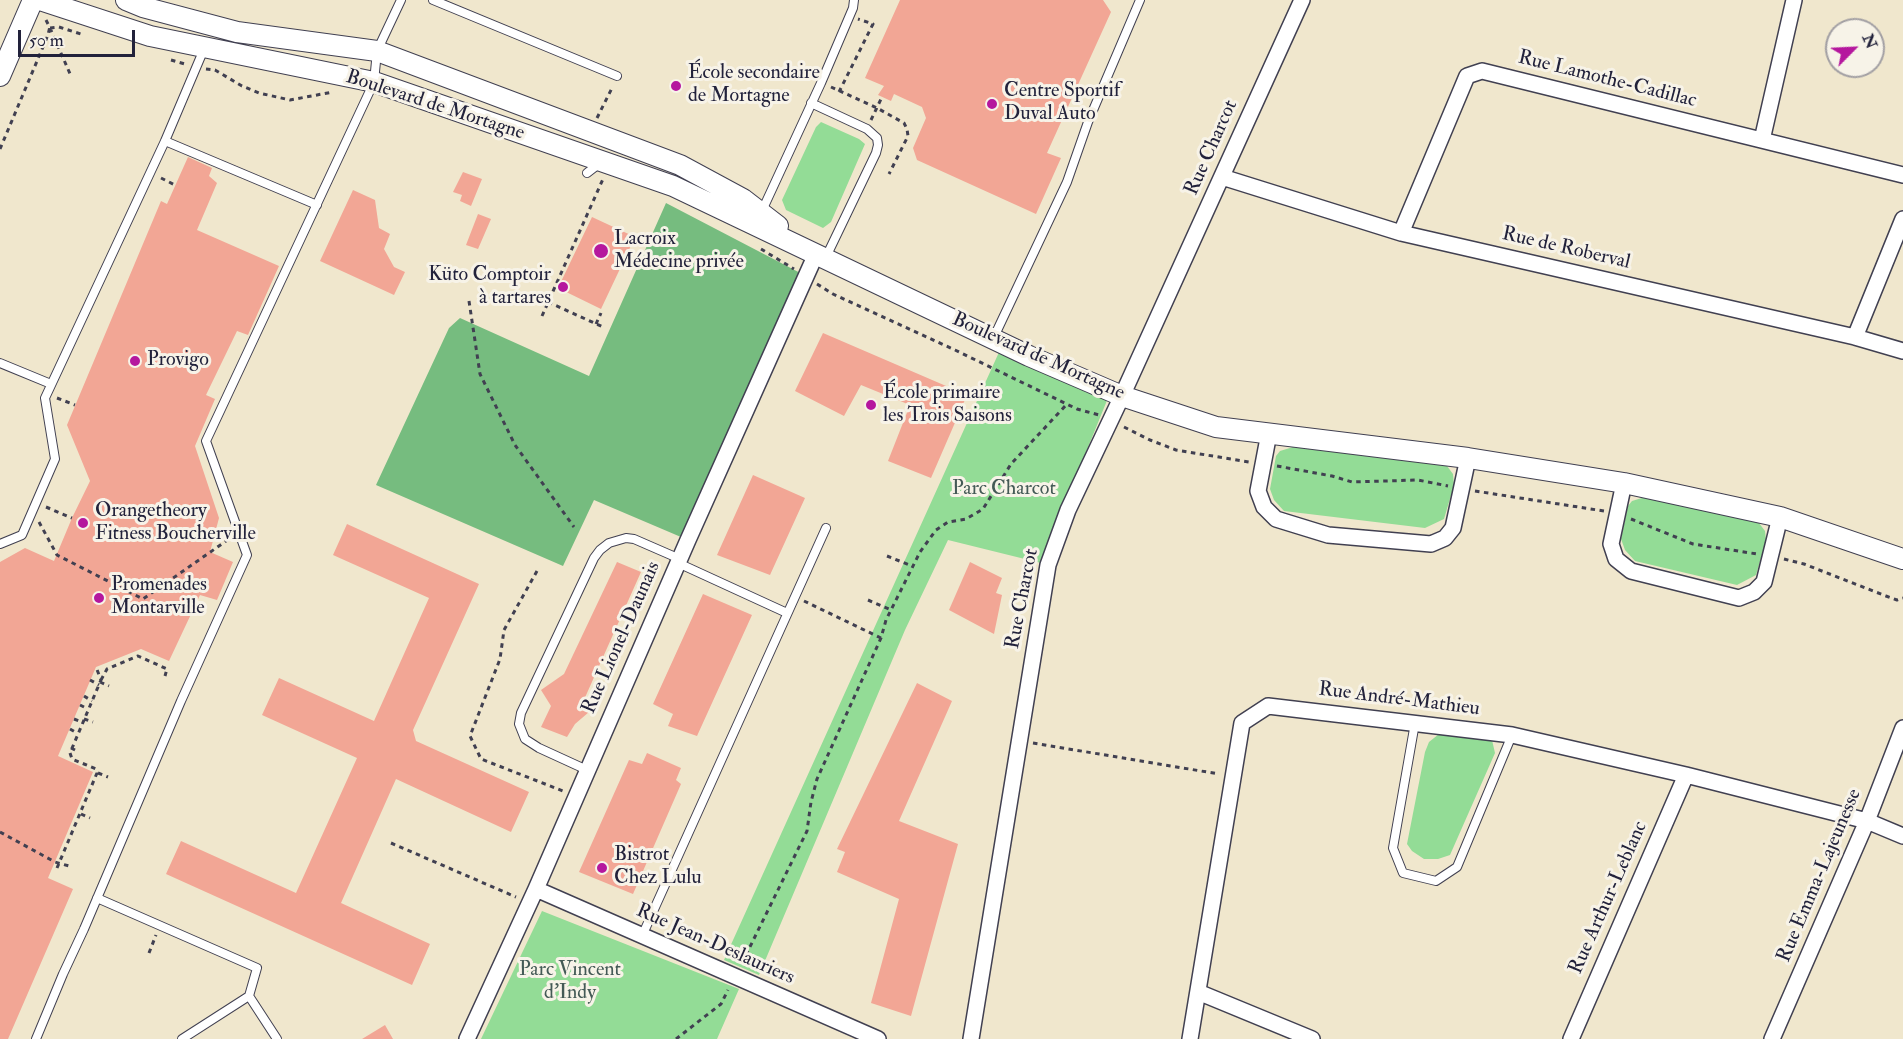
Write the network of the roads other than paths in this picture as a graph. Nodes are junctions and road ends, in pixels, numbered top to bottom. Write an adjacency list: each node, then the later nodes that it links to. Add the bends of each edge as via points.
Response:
1 (33, 0): 12 (street)
2 (40, 0): 10 (street, Boulevard de Mortagne, via 150,36)
3 (126, 0): 11 (street, Boulevard de Mortagne, via 237,32)
4 (401, 0): 11 (lane)
5 (433, 0): 13 (lane)
6 (854, 0): 15 (lane, via 854,8)
7 (1140, 0): 26 (lane, via 1067,182)
8 (1302, 0): 19 (street, Rue Charcot)
9 (1794, 0): 16 (street)
10 (205, 48): 14 (street, Boulevard de Mortagne); 17 (lane)
11 (376, 51): 14 (lane); 21 (street, Boulevard de Mortagne, via 680,165 743,199)
12 (0, 76)
13 (617, 76)
14 (374, 82): 20 (lane); 24 (street, Boulevard de Mortagne, via 597,171 673,186)
15 (811, 103): 21 (lane); 24 (lane, via 872,133 878,145)
16 (1762, 140): 18 (street, Rue Lamothe-Cadillac); 23 (street, Rue Lamothe-Cadillac, via 1482,71 1467,76)
17 (165, 141): 20 (lane); 29 (lane)
18 (1903, 175)
19 (1222, 177): 23 (street, Rue de Roberval); 30 (street, Rue Charcot)
20 (317, 205): 48 (lane, via 206,441 247,555)
21 (761, 214): 24 (street, Boulevard de Mortagne)
22 (1903, 219): 25 (street)
23 (1401, 233): 25 (street, Rue de Roberval)
24 (820, 256): 26 (street, Boulevard de Mortagne); 38 (street, Rue Lionel-Daunais)
25 (1855, 337): 27 (street, Rue de Roberval)
26 (993, 339): 30 (street, Boulevard de Mortagne)
27 (1903, 351)
28 (0, 363): 29 (lane)
29 (51, 384): 36 (lane, via 45,398 55,459 22,535)
30 (1122, 396): 31 (street, Boulevard de Mortagne, via 1216,427); 57 (street, Rue Charcot, via 1068,510 1048,565)
31 (1269, 433): 32 (street, Boulevard de Mortagne); 32 (street, via 1258,491 1264,507 1276,519 1328,535 1431,544 1445,538 1453,528)
32 (1468, 458): 33 (street, Boulevard de Mortagne)
33 (1624, 483): 34 (street, Boulevard de Mortagne); 34 (street, via 1611,544 1616,559 1631,571 1739,597 1754,592 1764,582)
34 (1780, 517): 37 (street, Boulevard de Mortagne)
35 (826, 528): 39 (lane)
36 (0, 544)
37 (1903, 559)
38 (679, 561): 39 (lane); 43 (street, Rue Lionel-Daunais); 43 (lane, via 634,539 609,543 600,550 521,713 519,724 525,739)
39 (787, 613): 49 (lane)
40 (1415, 723): 42 (street, Rue André-Mathieu); 42 (lane, via 1393,848 1403,873 1436,881 1457,867); 50 (street, Rue André-Mathieu, via 1269,706 1242,723)
41 (1903, 728): 45 (street, Rue Emma-Lajeunesse)
42 (1512, 735): 44 (street, Rue André-Mathieu)
43 (587, 770): 47 (street, Rue Lionel-Daunais)
44 (1686, 775): 45 (street, Rue André-Mathieu); 60 (street, Rue Arthur-Leblanc)
45 (1867, 821): 46 (street, Rue André-Mathieu); 61 (street, Rue Emma-Lajeunesse)
46 (1903, 836)
47 (532, 896): 49 (street, Rue Jean-Deslauriers); 55 (street, Rue Lionel-Daunais)
48 (97, 898): 51 (lane, via 257,968); 52 (lane)
49 (642, 936): 56 (street, Rue Jean-Deslauriers)
50 (1198, 992): 58 (street, Rue André-Mathieu); 59 (street)
51 (249, 996): 53 (lane); 54 (lane)
52 (36, 1039)
53 (182, 1039)
54 (277, 1039)
55 (467, 1039)
56 (878, 1039)
57 (971, 1039)
58 (1190, 1039)
59 (1312, 1039)
60 (1570, 1039)
61 (1772, 1039)

